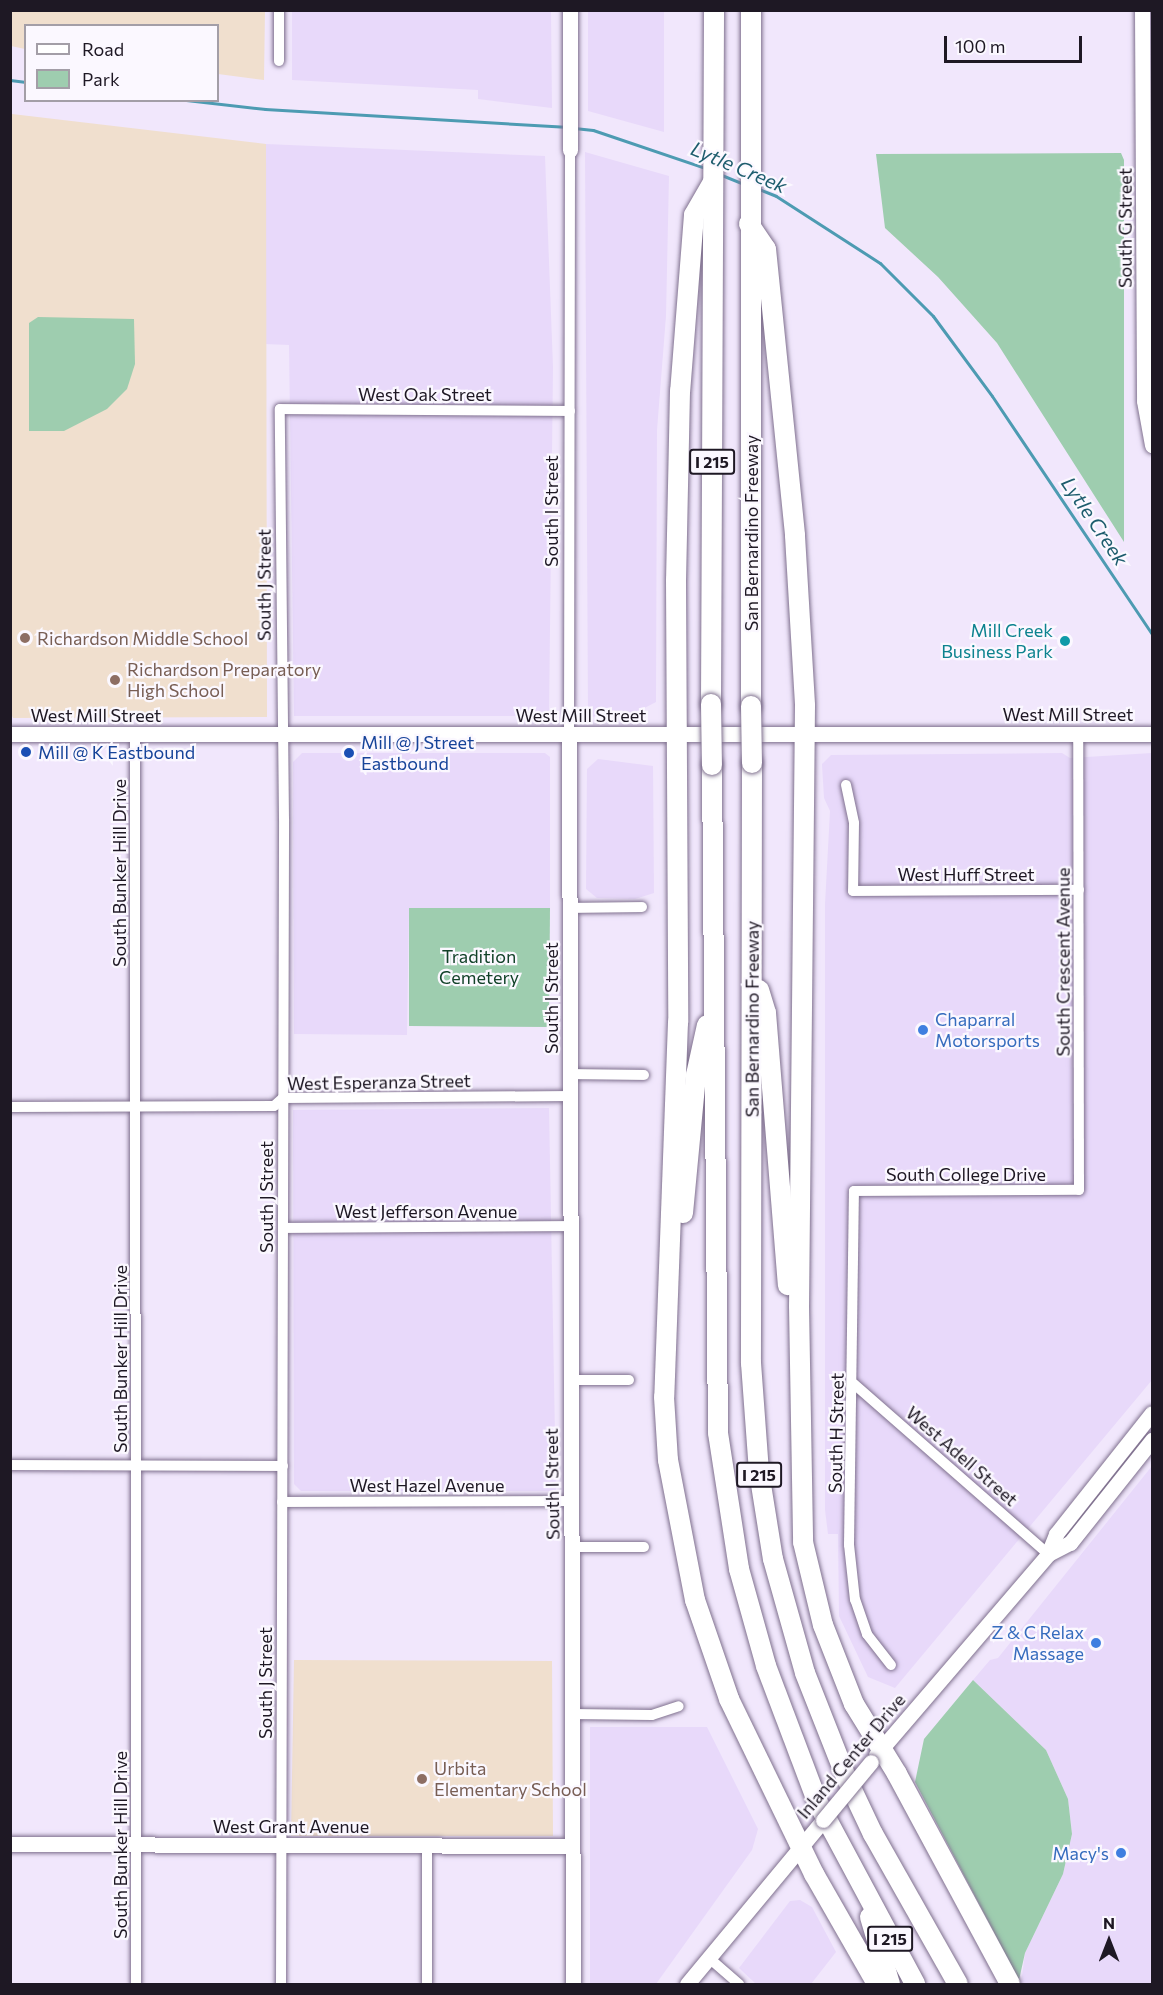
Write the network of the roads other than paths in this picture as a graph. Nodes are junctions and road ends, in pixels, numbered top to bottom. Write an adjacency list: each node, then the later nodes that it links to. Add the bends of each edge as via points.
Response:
1 (279, 10): 6 (street)
2 (570, 10): 7 (main road, South I Street)
3 (714, 10): 8 (highway, San Bernardino Freeway / I 215, via 713,182)
4 (751, 10): 9 (highway, San Bernardino Freeway / I 215)
5 (1142, 10): 10 (main road, South G Street)
6 (279, 61)
7 (570, 150): 13 (street, South I Street)
8 (703, 218): 19 (highway, via 680,391); 28 (highway, San Bernardino Freeway / I 215, bridge)
9 (749, 224): 15 (highway, via 766,249 797,556); 27 (highway, San Bernardino Freeway / I 215, bridge)
10 (1149, 244): 11 (main road, South G Street)
11 (1148, 400): 14 (main road, South G Street)
12 (280, 409): 13 (street, West Oak Street); 18 (street, South J Street)
13 (570, 411): 22 (street, South I Street)
14 (1152, 445)
15 (803, 733): 19 (main road, West Mill Street); 20 (main road, West Mill Street); 47 (highway)
16 (10, 734): 17 (main road, West Mill Street)
17 (135, 734): 18 (main road, West Mill Street); 34 (street, South Bunker Hill Drive)
18 (282, 734): 22 (main road, West Mill Street); 32 (street, South J Street)
19 (676, 734): 22 (main road, West Mill Street); 50 (highway, via 678,1022 664,1396 668,1460)
20 (1078, 734): 21 (main road, West Mill Street); 24 (street, South Crescent Avenue)
21 (1152, 734)
22 (569, 735): 25 (main road, South I Street)
23 (846, 785): 24 (street, West Huff Street, via 854,823 853,891)
24 (1079, 890): 35 (street, South Crescent Avenue)
25 (570, 908): 26 (street); 29 (main road, South I Street)
26 (642, 908)
27 (752, 970): 47 (highway, via 766,1013 789,1300 793,1467); 75 (highway, San Bernardino Freeway / I 215, via 750,1363 756,1453 773,1558 805,1673 842,1767 873,1833)
28 (715, 990): 50 (highway, via 696,1075 674,1338 674,1436); 64 (highway, San Bernardino Freeway / I 215, via 718,1433 737,1557 787,1727 817,1801)
29 (571, 1074): 30 (street); 31 (main road, South I Street)
30 (644, 1075)
31 (571, 1096): 32 (street, West Esperanza Street); 37 (main road, South I Street)
32 (283, 1098): 34 (street, West Esperanza Street, via 274,1106); 38 (street, South J Street)
33 (10, 1107): 34 (street, West Esperanza Street)
34 (135, 1107): 45 (street, South Bunker Hill Drive)
35 (1079, 1190): 36 (street, South College Drive)
36 (854, 1191): 41 (street, South H Street)
37 (571, 1226): 38 (street, West Jefferson Avenue); 39 (main road, South I Street)
38 (282, 1228): 46 (street, South J Street)
39 (571, 1380): 40 (street); 48 (main road, South I Street)
40 (629, 1380)
41 (854, 1384): 53 (street, West Adell Street); 54 (street, South H Street, via 849,1545 855,1600 867,1634)
42 (1152, 1413): 53 (main road, Inland Center Drive, via 1056,1534)
43 (1152, 1440): 53 (main road, Inland Center Drive, via 1070,1543)
44 (10, 1465): 45 (street)
45 (137, 1466): 46 (street); 60 (street, South Bunker Hill Drive)
46 (282, 1466): 49 (street, South J Street)
47 (799, 1491): 57 (highway, via 803,1542 823,1625)
48 (572, 1501): 49 (street, West Hazel Avenue); 52 (main road, South I Street)
49 (282, 1502): 61 (street, South J Street)
50 (681, 1538): 58 (highway, via 707,1640 725,1689)
51 (644, 1546): 52 (street)
52 (572, 1547): 56 (main road, South I Street)
53 (1048, 1554): 57 (main road, Inland Center Drive)
54 (891, 1665)
55 (679, 1706): 56 (street, via 652,1715)
56 (572, 1714): 63 (main road, South I Street)
57 (877, 1755): 58 (main road, Inland Center Drive, bridge); 76 (highway)
58 (806, 1840): 65 (main road, Inland Center Drive); 72 (highway)
59 (10, 1844): 60 (main road, West Grant Avenue)
60 (136, 1845): 61 (main road, West Grant Avenue); 66 (street, South Bunker Hill Drive)
61 (281, 1845): 62 (main road, West Grant Avenue); 67 (street, South J Street)
62 (427, 1846): 63 (main road, West Grant Avenue); 68 (street)
63 (572, 1846): 69 (main road, South I Street)
64 (864, 1894): 73 (highway); 74 (highway, San Bernardino Freeway / I 215)
65 (709, 1958): 70 (main road, Inland Center Drive); 71 (street)
66 (136, 1984)
67 (281, 1984)
68 (427, 1984)
69 (573, 1984)
70 (687, 1984)
71 (740, 1984)
72 (877, 1984)
73 (890, 1984)
74 (915, 1984)
75 (958, 1984)
76 (1010, 1984)

